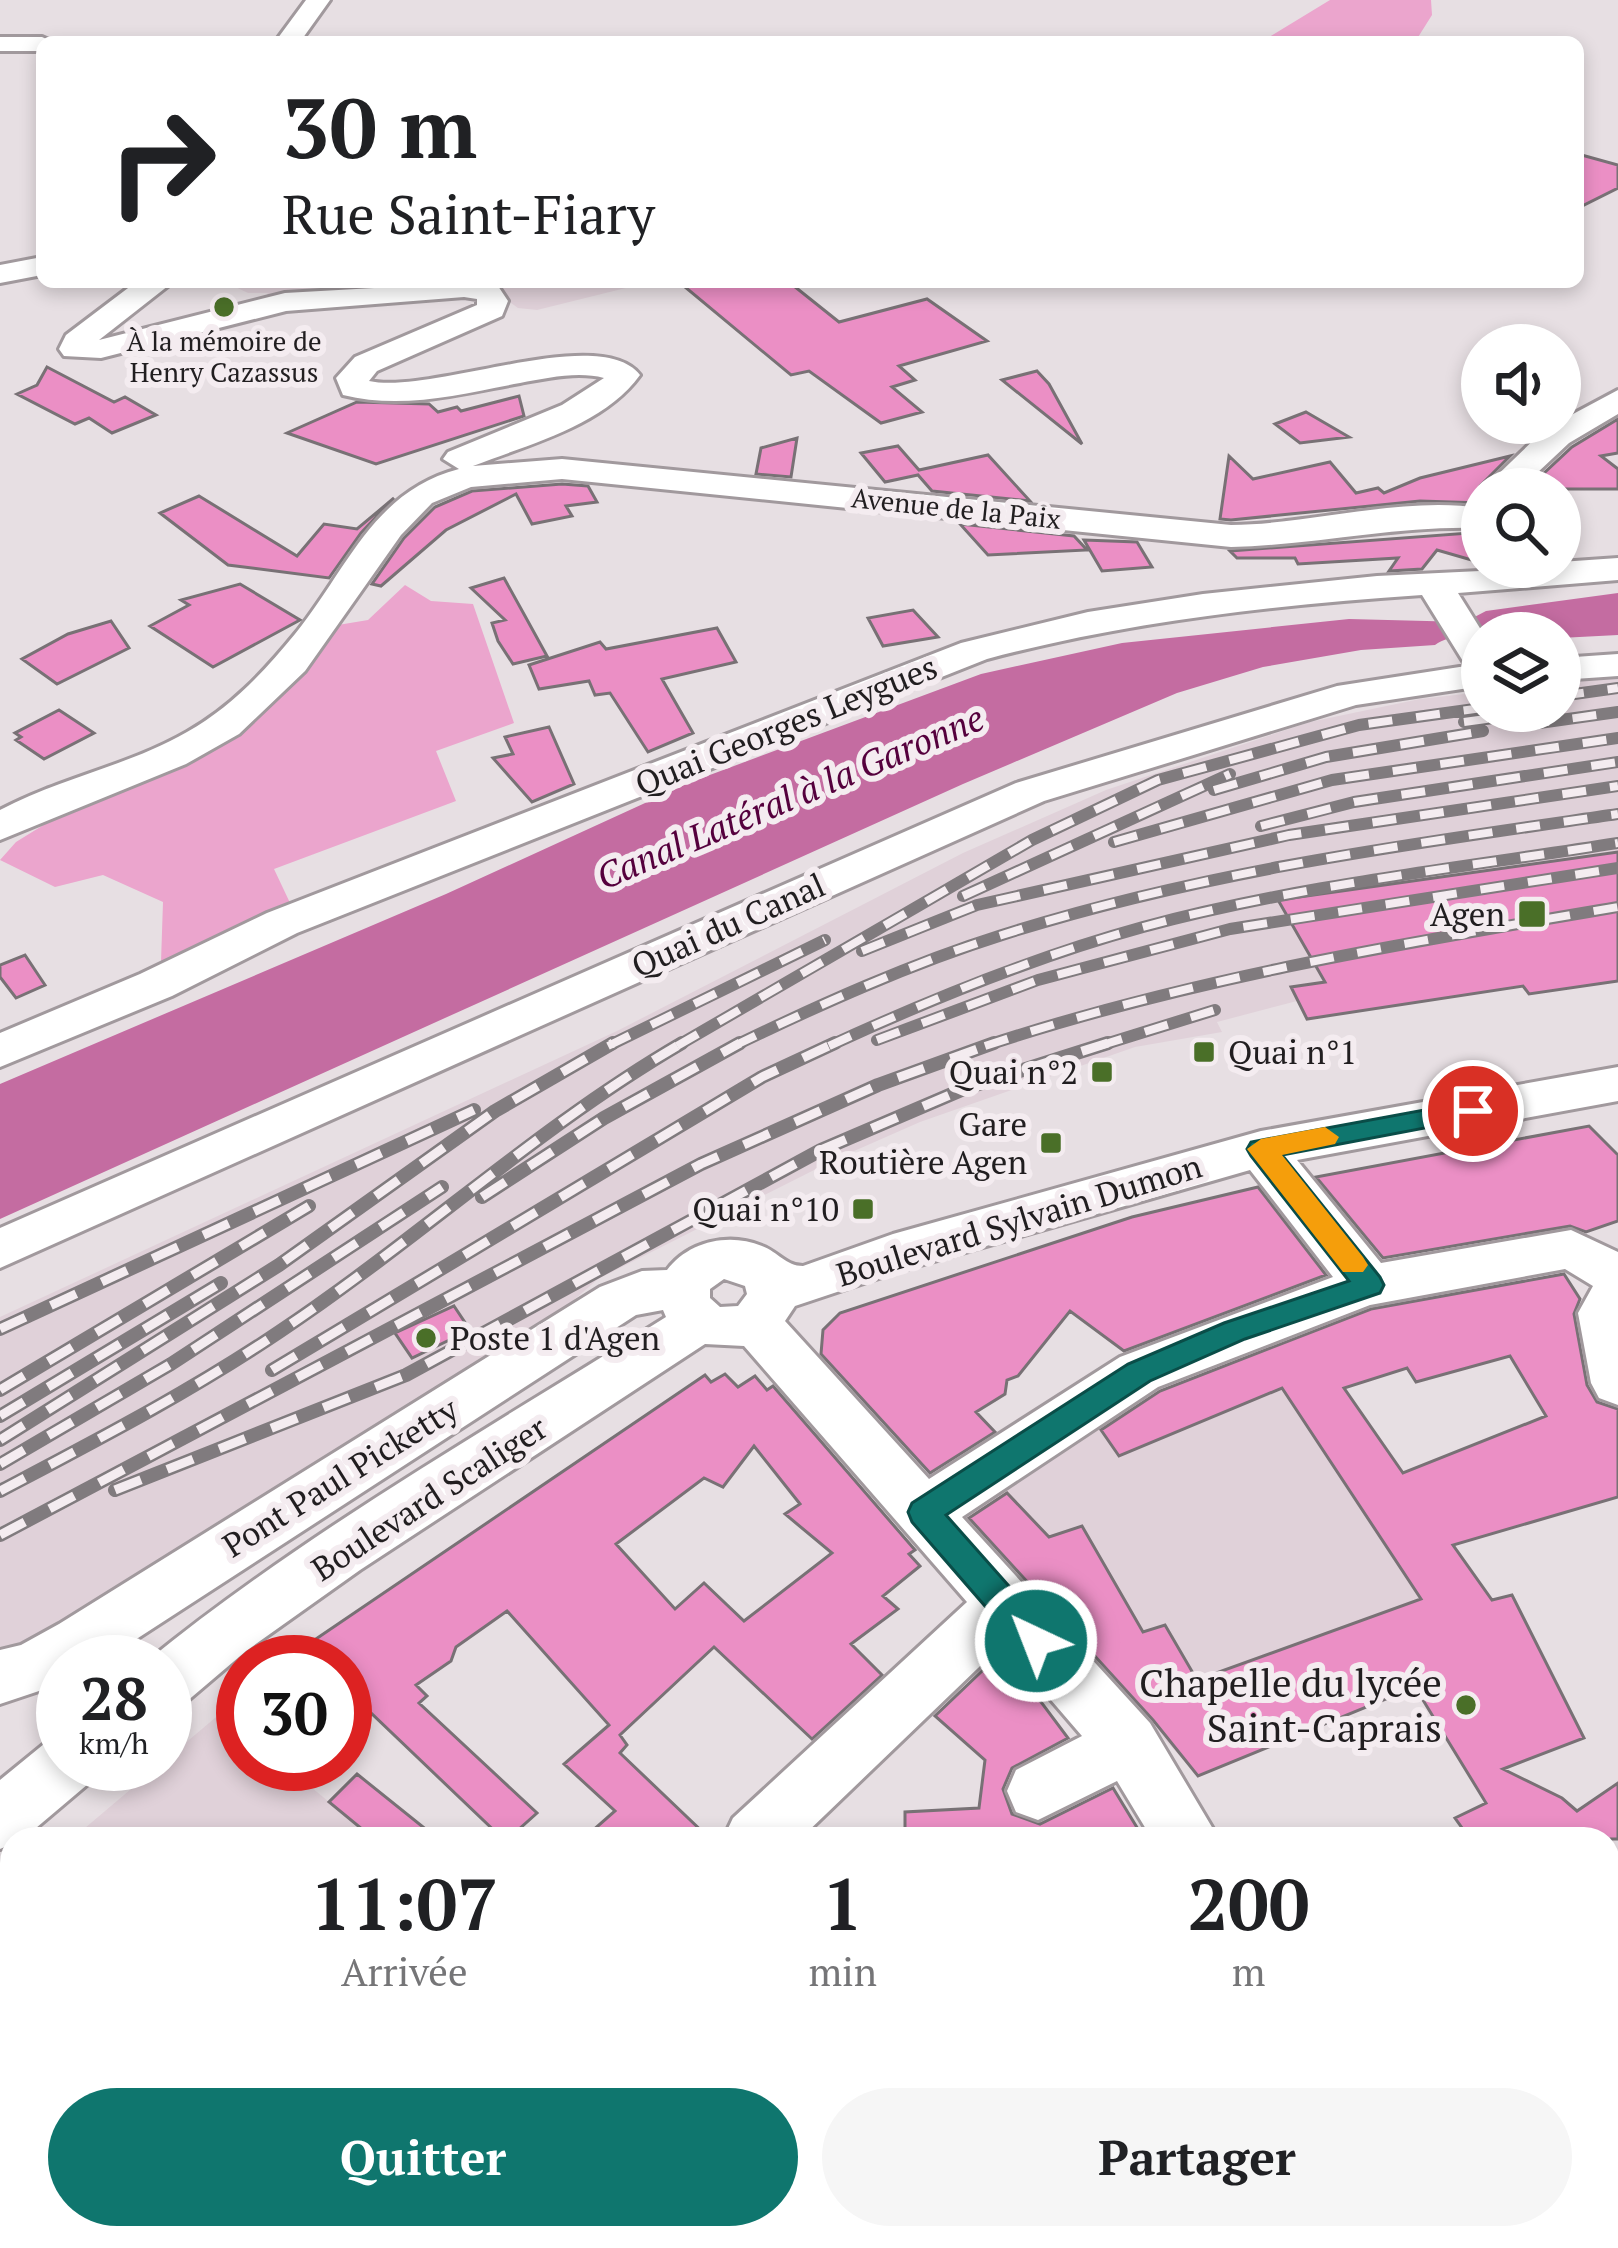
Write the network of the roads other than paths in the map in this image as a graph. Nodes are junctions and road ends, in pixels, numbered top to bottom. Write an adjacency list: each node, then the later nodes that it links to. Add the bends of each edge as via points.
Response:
1 (318, 0): 2 (street)
2 (291, 36)
3 (0, 44): 4 (street)
4 (36, 44)
5 (36, 267): 6 (street)
6 (0, 274)
7 (147, 288): 8 (street, via 75,349 285,302)
8 (464, 288)
9 (464, 288): 12 (street, via 487,292 491,310 366,364 352,378 354,388 394,394 583,365 625,375 614,389 453,462 431,476)
10 (1618, 400): 11 (street, via 1557,436)
11 (1523, 468)
12 (426, 492): 14 (street, Avenue de la Paix, via 521,469 562,469 1231,536); 23 (street, via 234,719 192,745)
13 (1461, 505): 14 (street)
14 (1425, 517): 15 (street, Avenue de la Paix)
15 (1461, 517)
16 (1461, 548): 18 (street)
17 (1618, 569): 18 (street, Quai Georges Leygues)
18 (1435, 589): 19 (street); 24 (street, Quai Georges Leygues, via 1144,613 974,651 282,923)
19 (1461, 629)
20 (1618, 665): 21 (street)
21 (1581, 668)
22 (1461, 678): 27 (street, Quai du Canal, via 1351,694 1030,792)
23 (0, 827)
24 (0, 1051)
25 (1618, 1084): 26 (street, Boulevard Sylvain Dumon)
26 (1261, 1149): 31 (street); 33 (street, Boulevard Sylvain Dumon)
27 (81, 1216): 28 (street, Quai du Canal); 29 (street)
28 (0, 1249)
29 (0, 1263)
30 (1618, 1276): 31 (street, via 1571,1249)
31 (1369, 1285): 35 (street, via 1139,1372)
32 (1618, 1290): 34 (street, via 1604,1313)
33 (728, 1305): 35 (street); 37 (street, Boulevard Scaliger, via 340,1552); 38 (street, Pont Paul Picketty, via 632,1295 80,1643)
34 (1618, 1383)
35 (924, 1512): 36 (street)
36 (1003, 1605): 39 (street); 43 (street)
37 (192, 1660)
38 (0, 1677)
39 (1128, 1743): 41 (street); 44 (street)
40 (36, 1789): 42 (street)
41 (1038, 1791)
42 (0, 1819)
43 (768, 1827)
44 (1180, 1827)

